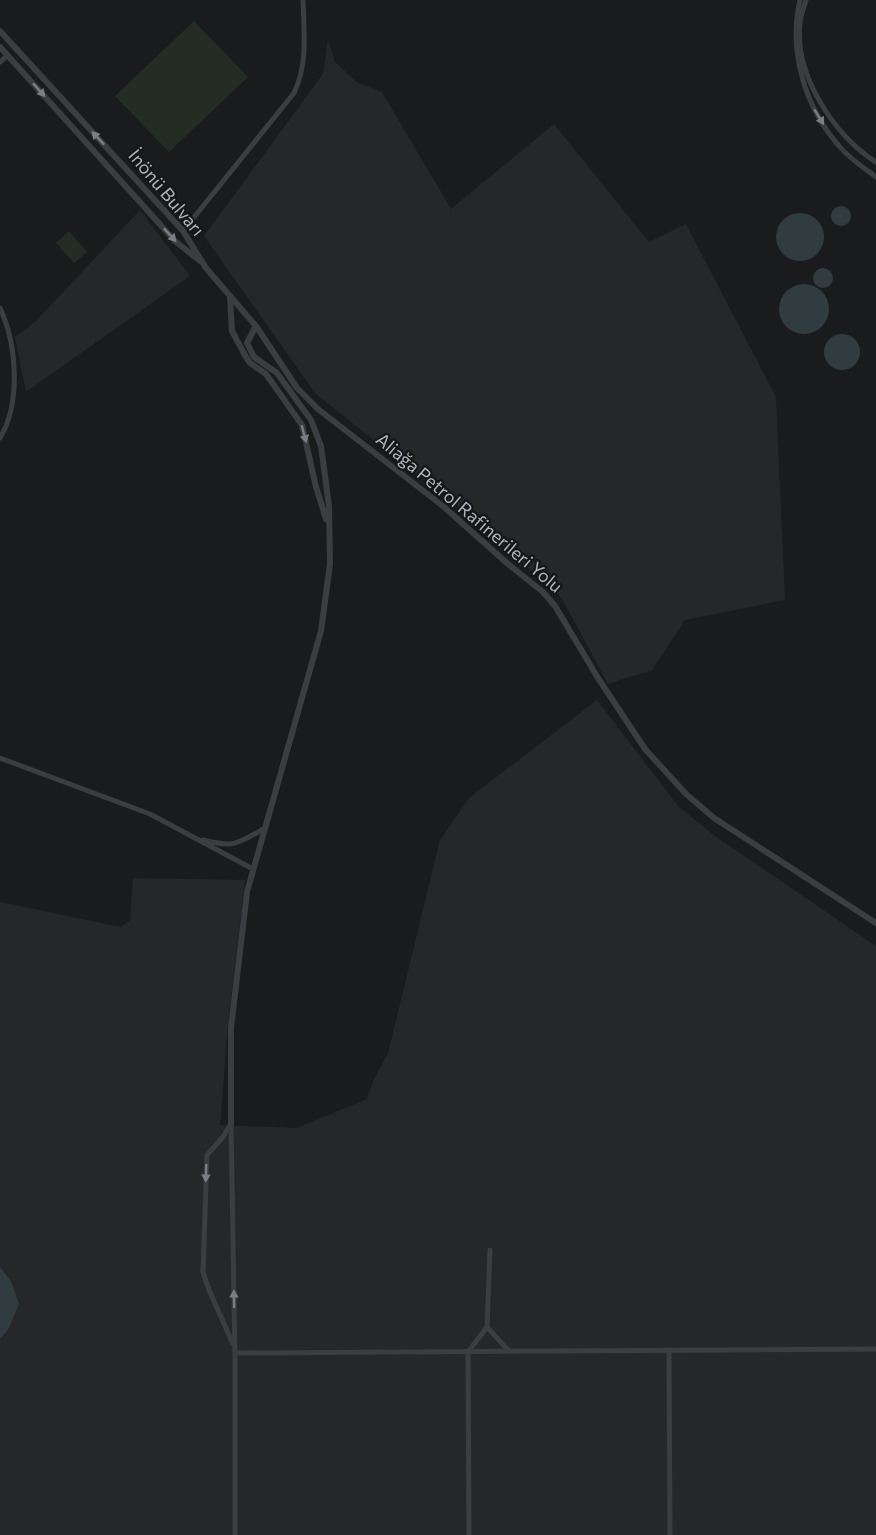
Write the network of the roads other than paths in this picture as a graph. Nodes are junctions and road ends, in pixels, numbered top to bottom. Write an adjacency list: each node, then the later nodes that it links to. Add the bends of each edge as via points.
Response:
1 (303, 0): 10 (street, via 304,57 294,93)
2 (800, 0): 9 (street, one-way to 9, via 796,15 797,54 807,93 841,148)
3 (806, 0): 8 (street, via 800,24 803,58 815,97 859,151)
4 (0, 31): 10 (street, İnönü Bulvarı, one-way to 4)
5 (0, 47): 6 (street, İnönü Bulvarı)
6 (8, 55): 7 (street); 11 (street, İnönü Bulvarı, one-way to 11, via 175,241)
7 (0, 62)
8 (876, 162)
9 (876, 177)
10 (183, 231): 11 (street, İnönü Bulvarı)
11 (202, 263): 12 (street, Aliağa Petrol Rafinerileri Yolu)
12 (230, 296): 14 (street, Aliağa Petrol Rafinerileri Yolu); 16 (street, via 232,331 250,363 266,374)
13 (0, 308): 21 (street, via 9,327 13,403)
14 (256, 326): 15 (street, via 247,343 258,362); 27 (street, Aliağa Petrol Rafinerileri Yolu, via 297,388 318,409 444,507 543,592 645,749 686,794 714,818)
15 (285, 384): 16 (street); 17 (street)
16 (277, 389): 18 (street)
17 (294, 398): 18 (street); 19 (street)
18 (286, 402): 20 (street)
19 (303, 410): 20 (street); 22 (street, via 321,446)
20 (295, 415): 22 (street, one-way to 22, via 302,425)
21 (0, 438)
22 (328, 526): 24 (street, via 330,564 321,631)
23 (0, 758): 25 (street, via 134,808)
24 (265, 828): 25 (street, via 239,844); 26 (street)
25 (198, 839): 26 (street)
26 (253, 869): 28 (street, via 231,1028)
27 (876, 923)
28 (231, 1123): 34 (street, one-way to 28); 34 (street, one-way to 34, via 207,1155 203,1272)
29 (490, 1250): 30 (street)
30 (487, 1327): 33 (street); 35 (street)
31 (876, 1349): 32 (street)
32 (669, 1350): 33 (street); 38 (street)
33 (509, 1351): 35 (street)
34 (235, 1352): 35 (street); 36 (street)
35 (468, 1352): 37 (street)
36 (235, 1535)
37 (469, 1535)
38 (670, 1535)

